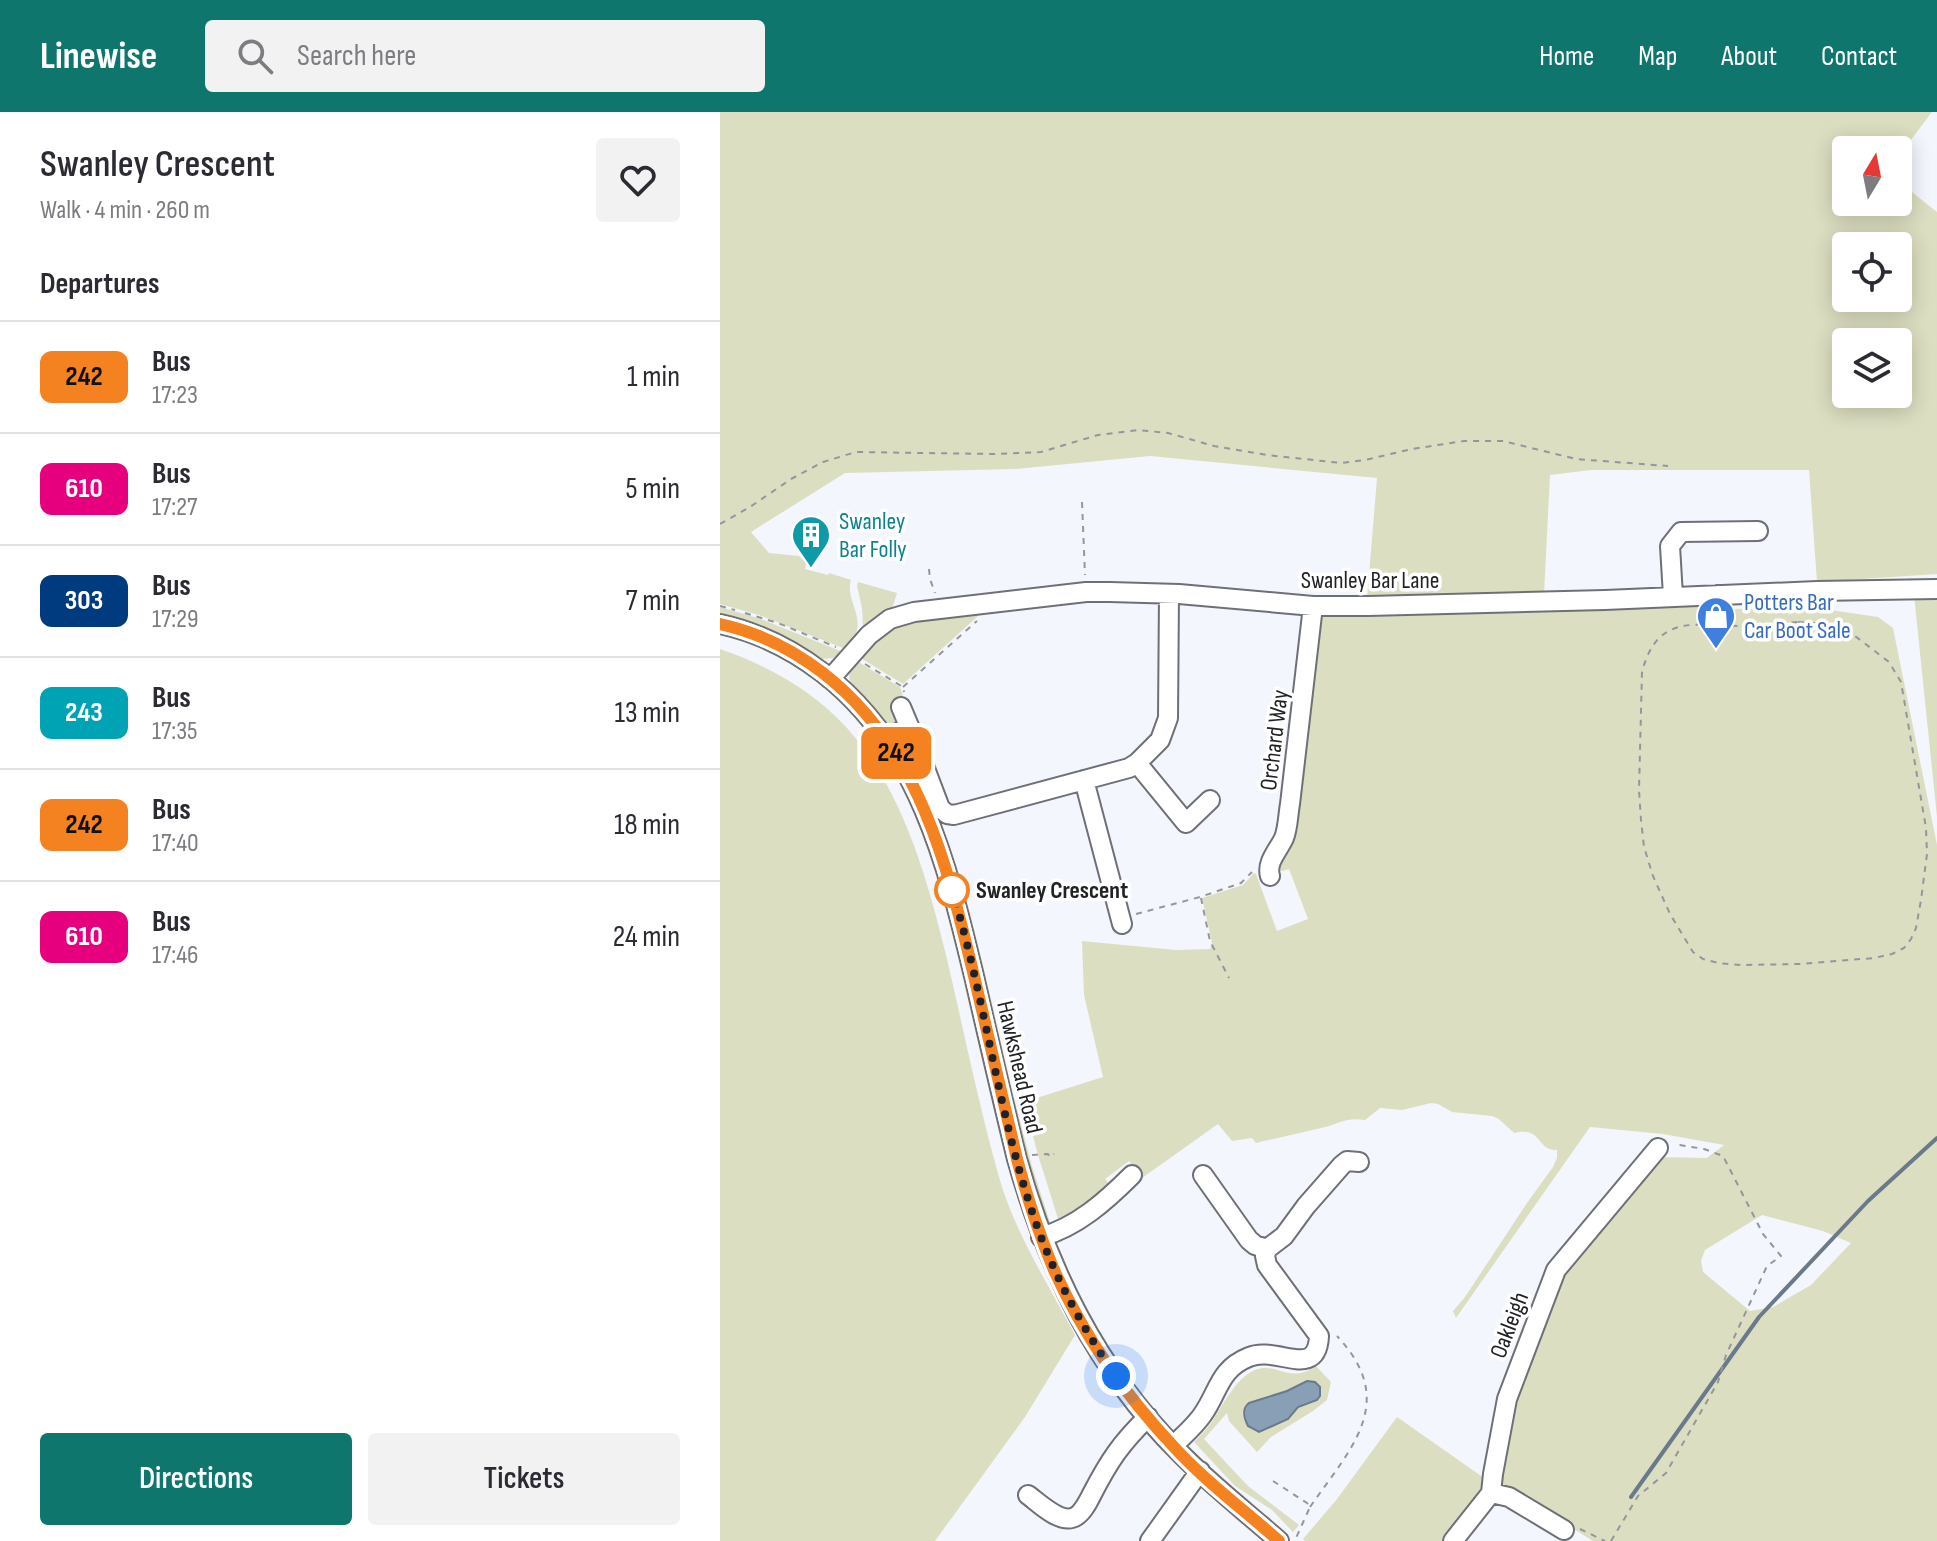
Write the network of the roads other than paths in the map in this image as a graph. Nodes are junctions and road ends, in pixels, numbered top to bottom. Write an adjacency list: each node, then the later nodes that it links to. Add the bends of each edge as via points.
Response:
1 (1758, 531): 5 (street, via 1681,532 1670,546)
2 (1937, 589): 4 (street, Swanley Bar Lane)
3 (1169, 594): 6 (street, Swanley Bar Lane); 9 (street, Swanley Bar Lane, via 1086,592 914,612 890,619 869,635); 13 (street, via 1168,718 1160,740)
4 (1718, 595): 5 (street, Swanley Bar Lane); 8 (street)
5 (1673, 596): 6 (street, Swanley Bar Lane)
6 (1313, 606): 16 (street, Orchard Way, via 1287,826)
7 (720, 624): 9 (street, Hawkshead Road, via 770,641)
8 (1719, 624)
9 (830, 679): 12 (street, Hawkshead Road)
10 (901, 707): 11 (street)
11 (909, 726): 12 (street); 14 (street, via 940,808 947,814)
12 (887, 740): 22 (street, Hawkshead Road, via 911,779 948,874)
13 (1137, 763): 14 (street); 15 (street, via 1186,823)
14 (1084, 780): 17 (street)
15 (1210, 800)
16 (1269, 873)
17 (1121, 920)
18 (1658, 1148): 27 (street, Oakleigh, via 1556,1270 1504,1409)
19 (1359, 1162): 23 (street, via 1342,1165 1284,1236)
20 (1132, 1175): 22 (street, via 1070,1226)
21 (1203, 1175): 23 (street, via 1251,1243)
22 (1041, 1237): 24 (street, Hawkshead Road, via 1082,1322)
23 (1267, 1249): 25 (street, via 1267,1265 1328,1336 1311,1358 1261,1353 1234,1365 1202,1416)
24 (1148, 1417): 25 (street, Hawkshead Road); 28 (street, via 1111,1459 1077,1516 1062,1518)
25 (1173, 1446): 26 (street, Hawkshead Road)
26 (1200, 1471): 30 (street, Hawkshead Road); 31 (street)
27 (1491, 1493): 29 (street, via 1509,1497); 32 (street)
28 (1028, 1495)
29 (1562, 1528)
30 (1288, 1540)
31 (1150, 1541)
32 (1453, 1541)

